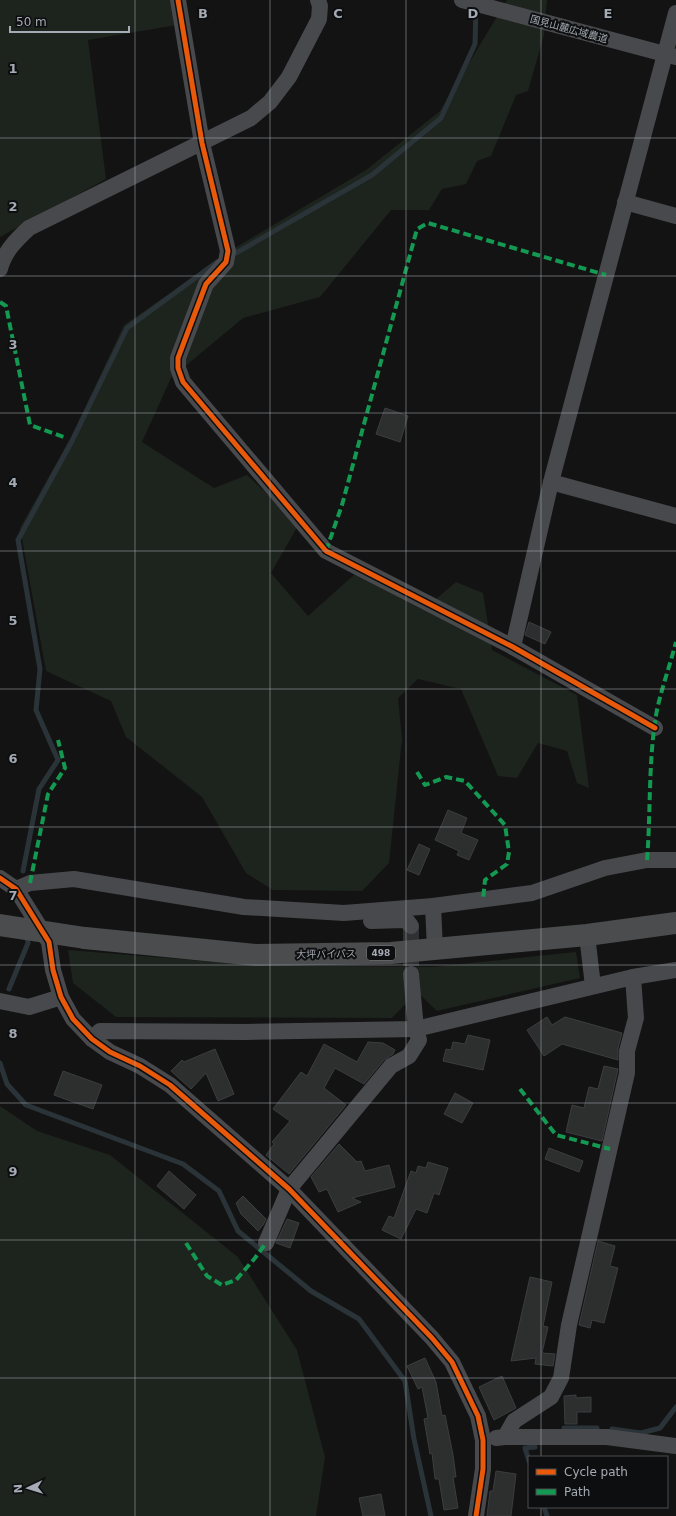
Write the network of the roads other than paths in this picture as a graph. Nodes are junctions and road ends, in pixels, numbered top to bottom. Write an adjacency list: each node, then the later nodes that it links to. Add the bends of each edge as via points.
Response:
1 (178, 0): 6 (street)
2 (318, 0): 6 (street, via 319,19 289,77 270,102 251,118)
3 (462, 0): 5 (street, 国見山麓広域農道)
4 (676, 13): 5 (street)
5 (670, 56): 7 (street)
6 (202, 143): 9 (street, via 29,228 13,242); 12 (street, via 228,252 226,262 206,284 178,358 178,368 183,382 326,551)
7 (625, 202): 8 (street); 10 (street)
8 (676, 216)
9 (0, 269)
10 (551, 482): 11 (street); 12 (street)
11 (676, 516)
12 (513, 647): 13 (street)
13 (655, 728)
14 (676, 860): 17 (street, via 647,860 605,868 532,892)
15 (0, 878): 16 (street)
16 (16, 889): 18 (street, via 30,883 74,879 244,907); 28 (street, via 50,942 53,970)
17 (433, 906): 18 (street); 23 (street)
18 (344, 913): 21 (street, via 351,921 404,920)
19 (676, 923): 22 (highway, 大坪バイパス / 498)
20 (0, 925): 23 (highway, 大坪バイパス / 498, bridge, via 85,938 256,955)
21 (411, 926)
22 (587, 935): 23 (highway, 大坪バイパス / 498); 27 (street)
23 (435, 950)
24 (676, 970): 26 (street)
25 (411, 974): 30 (street)
26 (633, 977): 27 (street); 34 (street, via 636,1018 627,1051 627,1073 570,1325 561,1378 552,1397 514,1421)
27 (593, 986): 30 (street)
28 (61, 997): 29 (street, via 29,1007); 31 (street, via 73,1019)
29 (0, 1001)
30 (416, 1029): 31 (street, via 100,1031); 32 (street, via 419,1040 409,1056 390,1066)
31 (92, 1039): 32 (street, via 110,1052 140,1066 170,1085)
32 (289, 1189): 33 (street); 35 (street, via 452,1362 478,1416)
33 (266, 1243)
34 (505, 1437): 35 (street); 36 (street, via 607,1437)
35 (483, 1440): 37 (street, via 483,1469)
36 (676, 1446)
37 (476, 1516)

